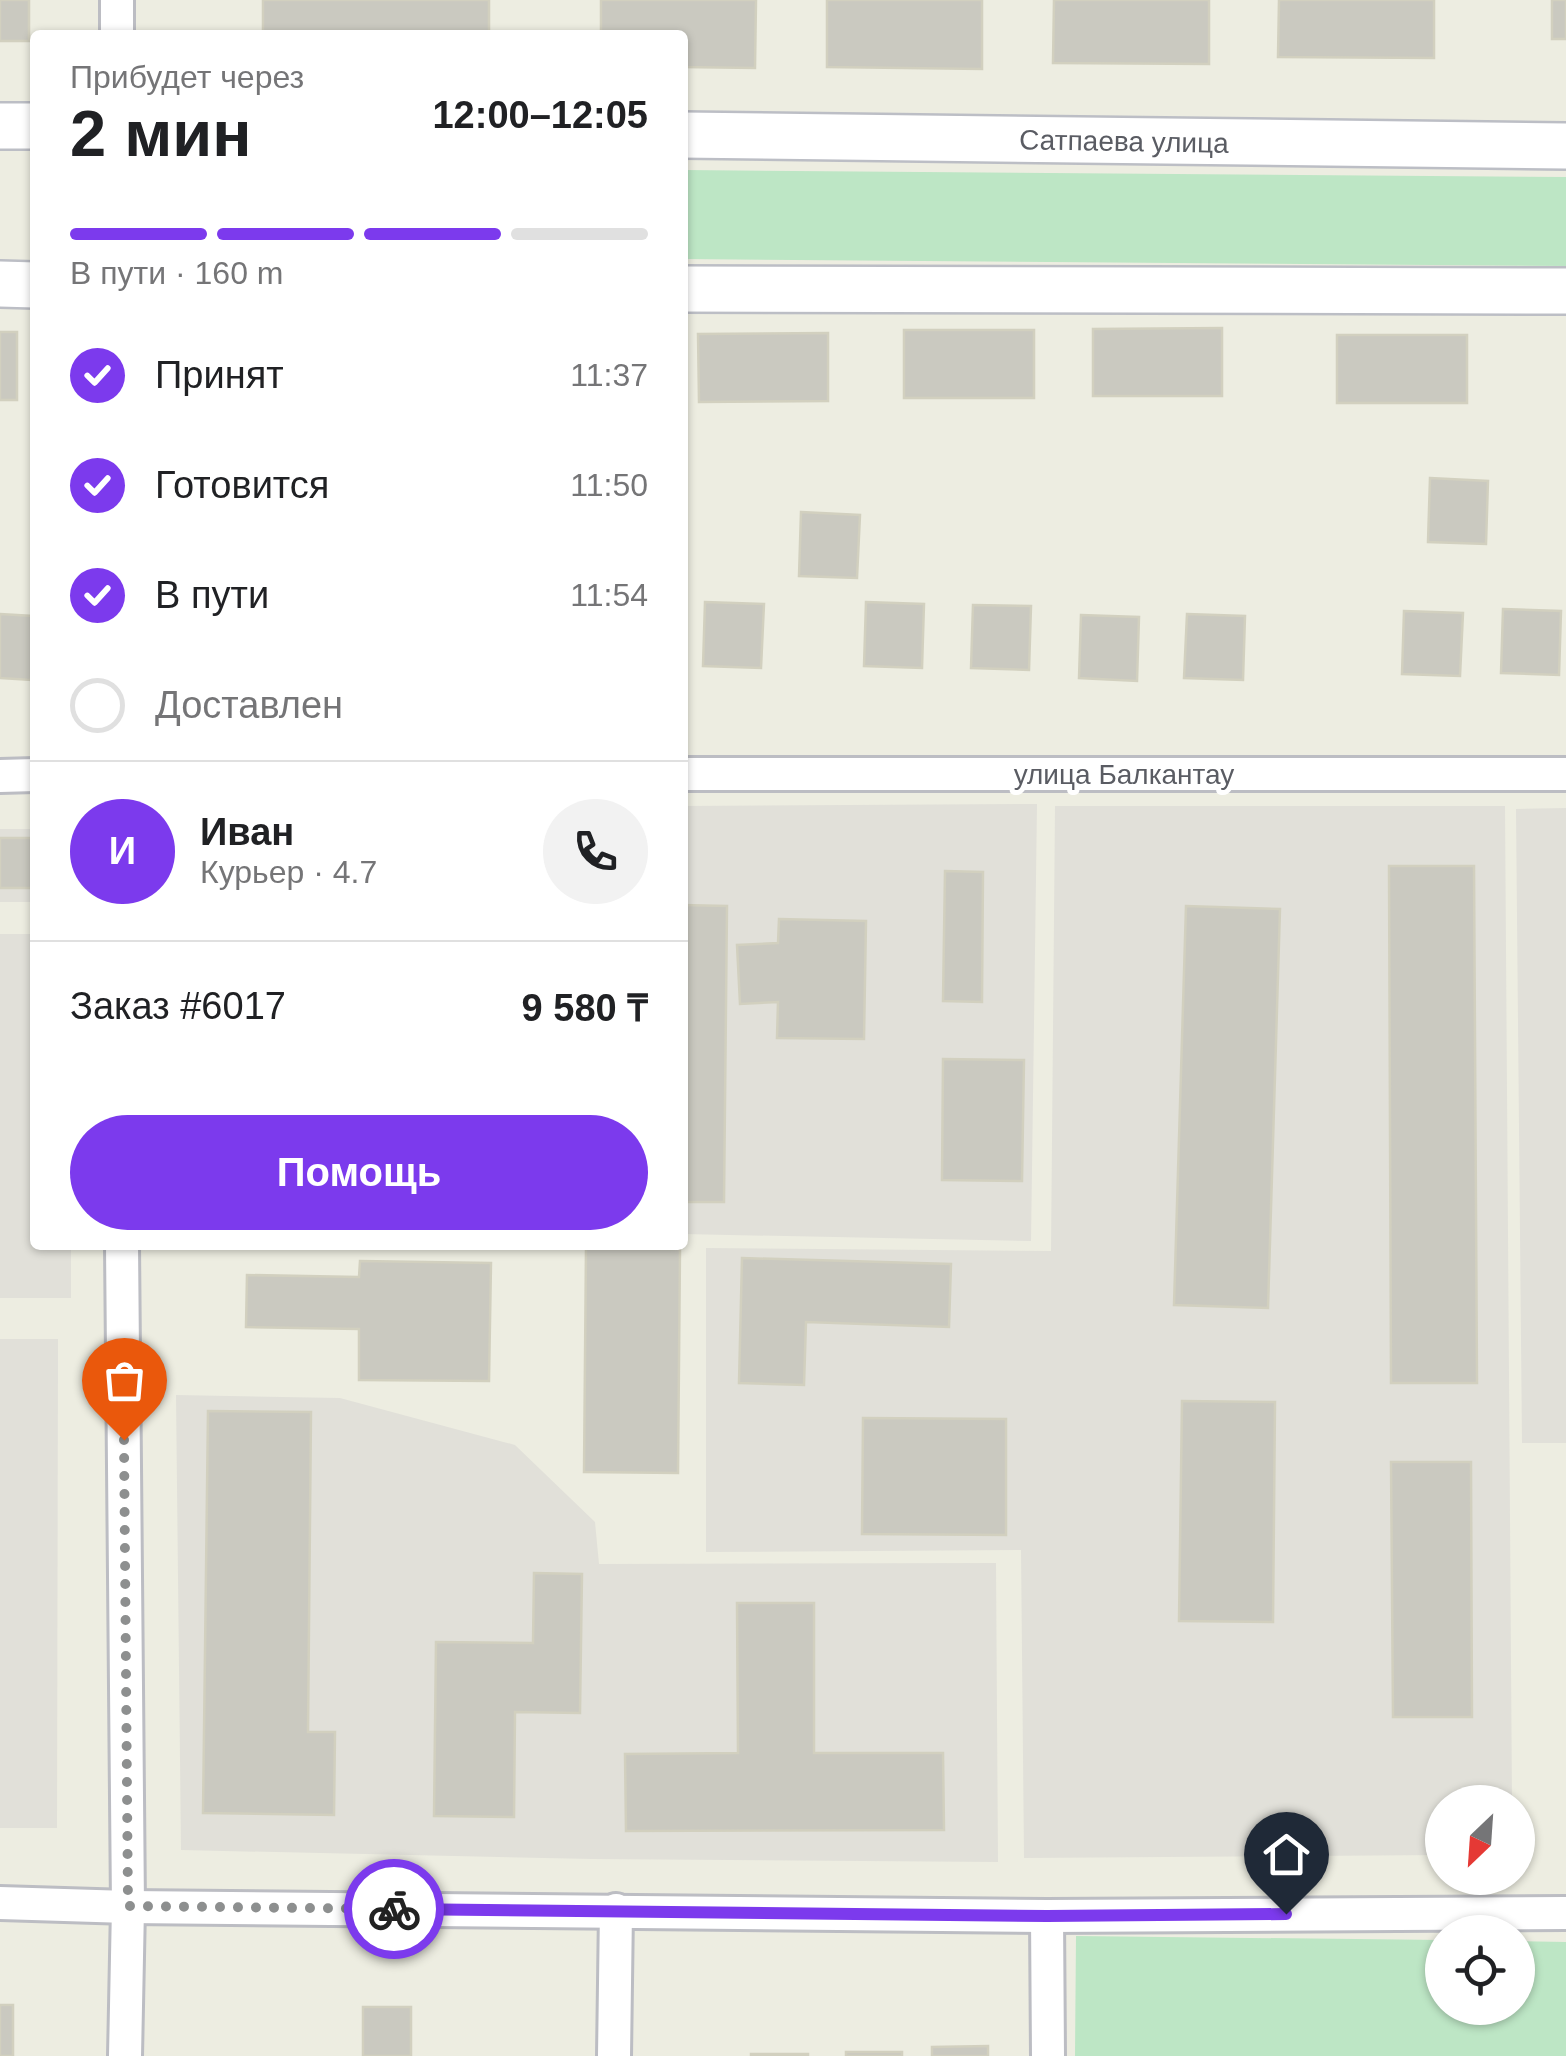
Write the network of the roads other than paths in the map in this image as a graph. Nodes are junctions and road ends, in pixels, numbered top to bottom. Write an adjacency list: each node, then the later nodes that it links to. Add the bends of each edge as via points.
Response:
1 (117, 0): 2 (street)
2 (117, 30)
3 (0, 126): 4 (main road)
4 (30, 126)
5 (688, 135): 6 (main road, Сатпаева улица)
6 (1566, 146)
7 (0, 284): 8 (main road)
8 (30, 285)
9 (688, 289): 10 (main road)
10 (1566, 291)
11 (688, 774): 12 (street, улица Балкантау)
12 (1566, 774)
13 (30, 775): 14 (street)
14 (0, 776)
15 (122, 1250): 17 (street)
16 (0, 1902): 17 (street)
17 (128, 1906): 18 (street); 21 (street)
18 (616, 1910): 20 (street); 22 (street)
19 (1566, 1913): 20 (street)
20 (1047, 1916): 23 (street)
21 (124, 2056)
22 (614, 2056)
23 (1048, 2056)

